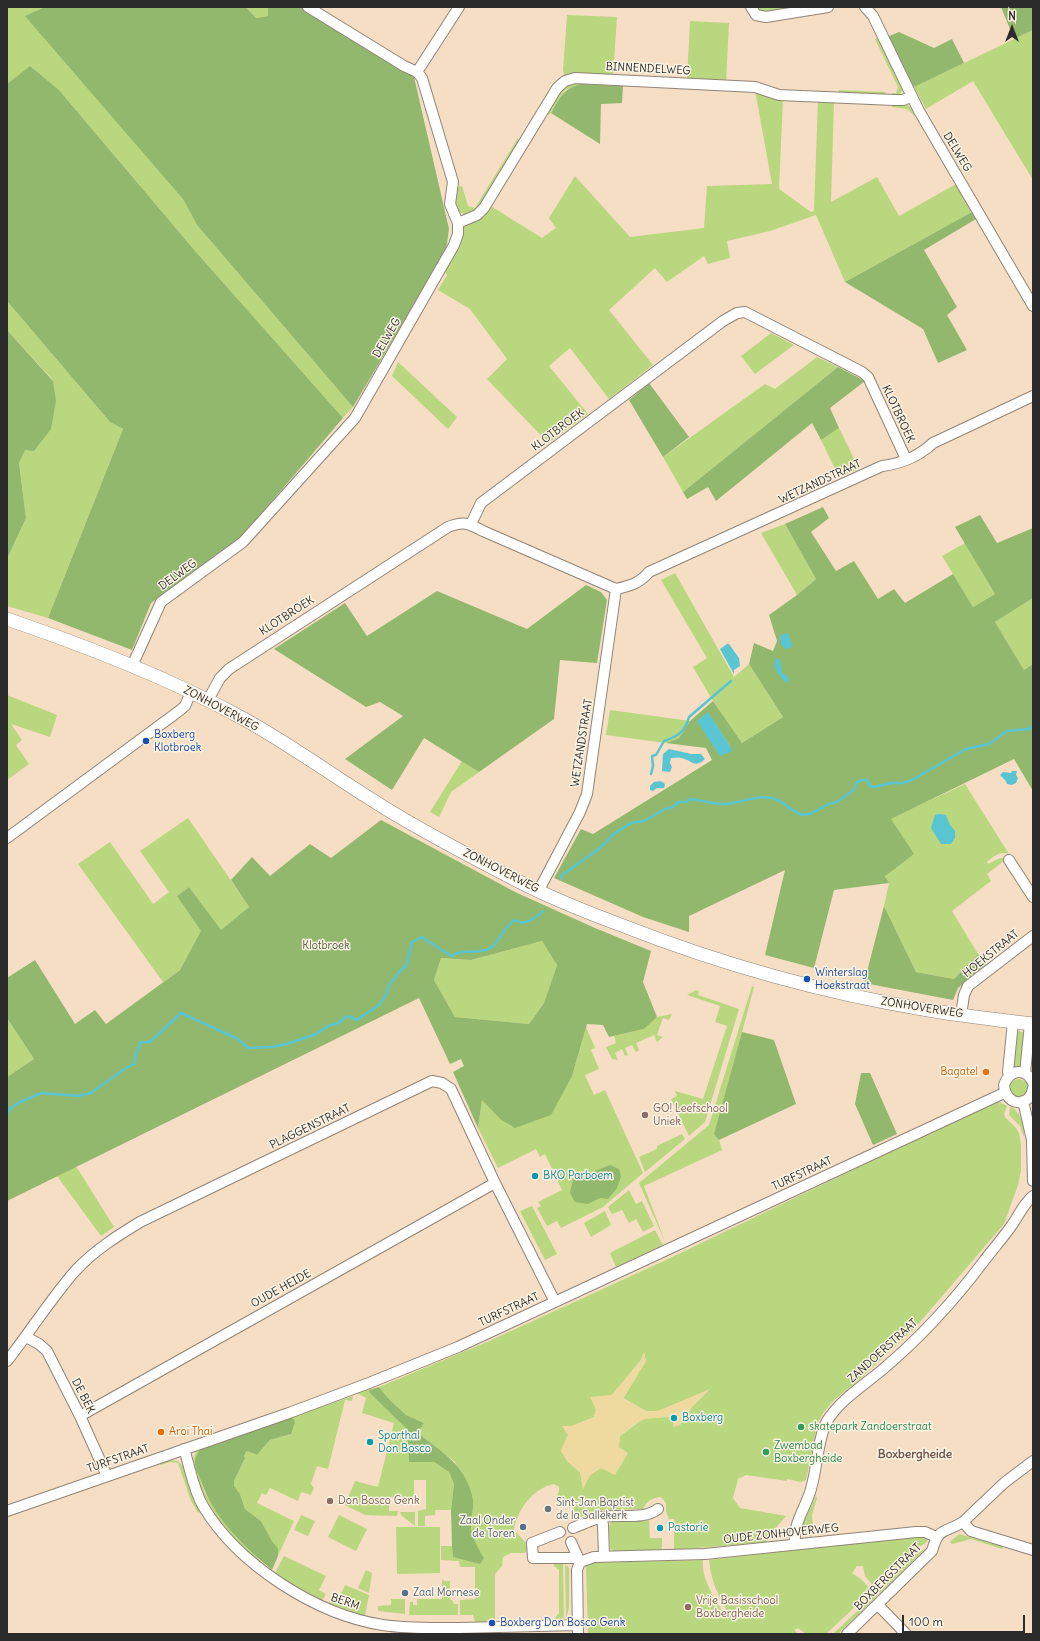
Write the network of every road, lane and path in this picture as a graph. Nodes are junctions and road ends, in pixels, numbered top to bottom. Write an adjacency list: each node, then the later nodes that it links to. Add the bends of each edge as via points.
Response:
1 (308, 7): 6 (street)
2 (459, 7): 6 (street)
3 (751, 7): 4 (street, via 756,15 766,17)
4 (828, 7)
5 (865, 7): 7 (street, DELWEG, via 873,16)
6 (417, 72): 8 (street, via 422,78 453,182 450,204)
7 (911, 97): 8 (street, BINNENDELWEG, via 894,100 810,97 779,94 755,87 575,78 565,81 556,88 484,208 477,215); 9 (street, DELWEG)
8 (458, 224): 15 (street, DELWEG, via 454,245 355,418 243,542 161,602)
9 (1033, 306)
10 (1033, 396): 11 (street, WETZANDSTRAAT, via 933,443 924,452)
11 (906, 459): 12 (street, KLOTBROEK, via 868,377 745,312 737,313 481,503); 13 (street, WETZANDSTRAAT, via 882,466 650,572 630,586)
12 (471, 524): 13 (street); 17 (street, KLOTBROEK, via 464,522 448,527 229,668 220,678)
13 (616, 589): 20 (street, WETZANDSTRAAT, via 587,794)
14 (7, 620): 15 (street, ZONHOVERWEG)
15 (132, 666): 16 (street, ZONHOVERWEG)
16 (191, 692): 17 (street, ZONHOVERWEG); 18 (street, via 186,706)
17 (208, 700): 20 (street, ZONHOVERWEG, via 312,760 399,816)
18 (7, 838)
19 (1009, 860): 21 (street)
20 (539, 890): 23 (street, ZONHOVERWEG, via 662,941 754,971 860,998)
21 (1033, 897)
22 (1033, 936): 23 (street, HOEKSTRAAT, via 968,986)
23 (961, 1015): 24 (street, ZONHOVERWEG)
24 (1013, 1022): 25 (street, ZONHOVERWEG); 27 (street)
25 (1032, 1024): 26 (street)
26 (1025, 1073): 27 (street); 28 (street)
27 (1009, 1075): 30 (street, via 1004,1085)
28 (1033, 1083)
29 (1033, 1090): 31 (street, via 1029,1098)
30 (1004, 1093): 31 (street, via 1016,1102); 35 (street, TURFSTRAAT)
31 (1023, 1101): 32 (street, via 1032,1140)
32 (1033, 1181)
33 (495, 1183): 35 (street, PLAGGENSTRAAT); 36 (street, PLAGGENSTRAAT, via 451,1089 442,1082 432,1081 140,1222 114,1237 76,1271); 38 (street, OUDE HEIDE)
34 (1033, 1196): 50 (street, ZANDOERSTRAAT, via 948,1305 897,1357 838,1407 826,1422 810,1494 795,1527)
35 (555, 1302): 39 (street, TURFSTRAAT, via 458,1347 369,1383)
36 (26, 1337): 37 (street, PLAGGENSTRAAT); 38 (street, DE BEK, via 46,1351)
37 (7, 1361)
38 (80, 1416): 41 (street, DE BEK)
39 (184, 1449): 41 (street, TURFSTRAAT); 55 (street, BERM, via 203,1505 230,1540 289,1589 323,1607 362,1620 408,1628)
40 (1033, 1460): 45 (street, via 1004,1483)
41 (107, 1476): 43 (street, TURFSTRAAT)
42 (658, 1509): 44 (street, via 653,1513 640,1515)
43 (7, 1511)
44 (601, 1517): 46 (street); 52 (street)
45 (963, 1522): 48 (street, via 943,1530); 51 (street, via 971,1531)
46 (573, 1528)
47 (560, 1532): 53 (street, OUDE ZONHOVERWEG, via 532,1543 533,1558)
48 (936, 1537): 50 (street, OUDE ZONHOVERWEG, via 926,1532 916,1532); 54 (street, BOXBERGSTRAAT, via 932,1551)
49 (571, 1542): 53 (street)
50 (795, 1544): 52 (street, OUDE ZONHOVERWEG, via 693,1555)
51 (1033, 1550)
52 (604, 1556): 53 (street, OUDE ZONHOVERWEG)
53 (579, 1560): 55 (street)
54 (878, 1605): 56 (street, BOXBERGSTRAAT); 57 (street)
55 (578, 1630)
56 (847, 1634)
57 (906, 1634)

